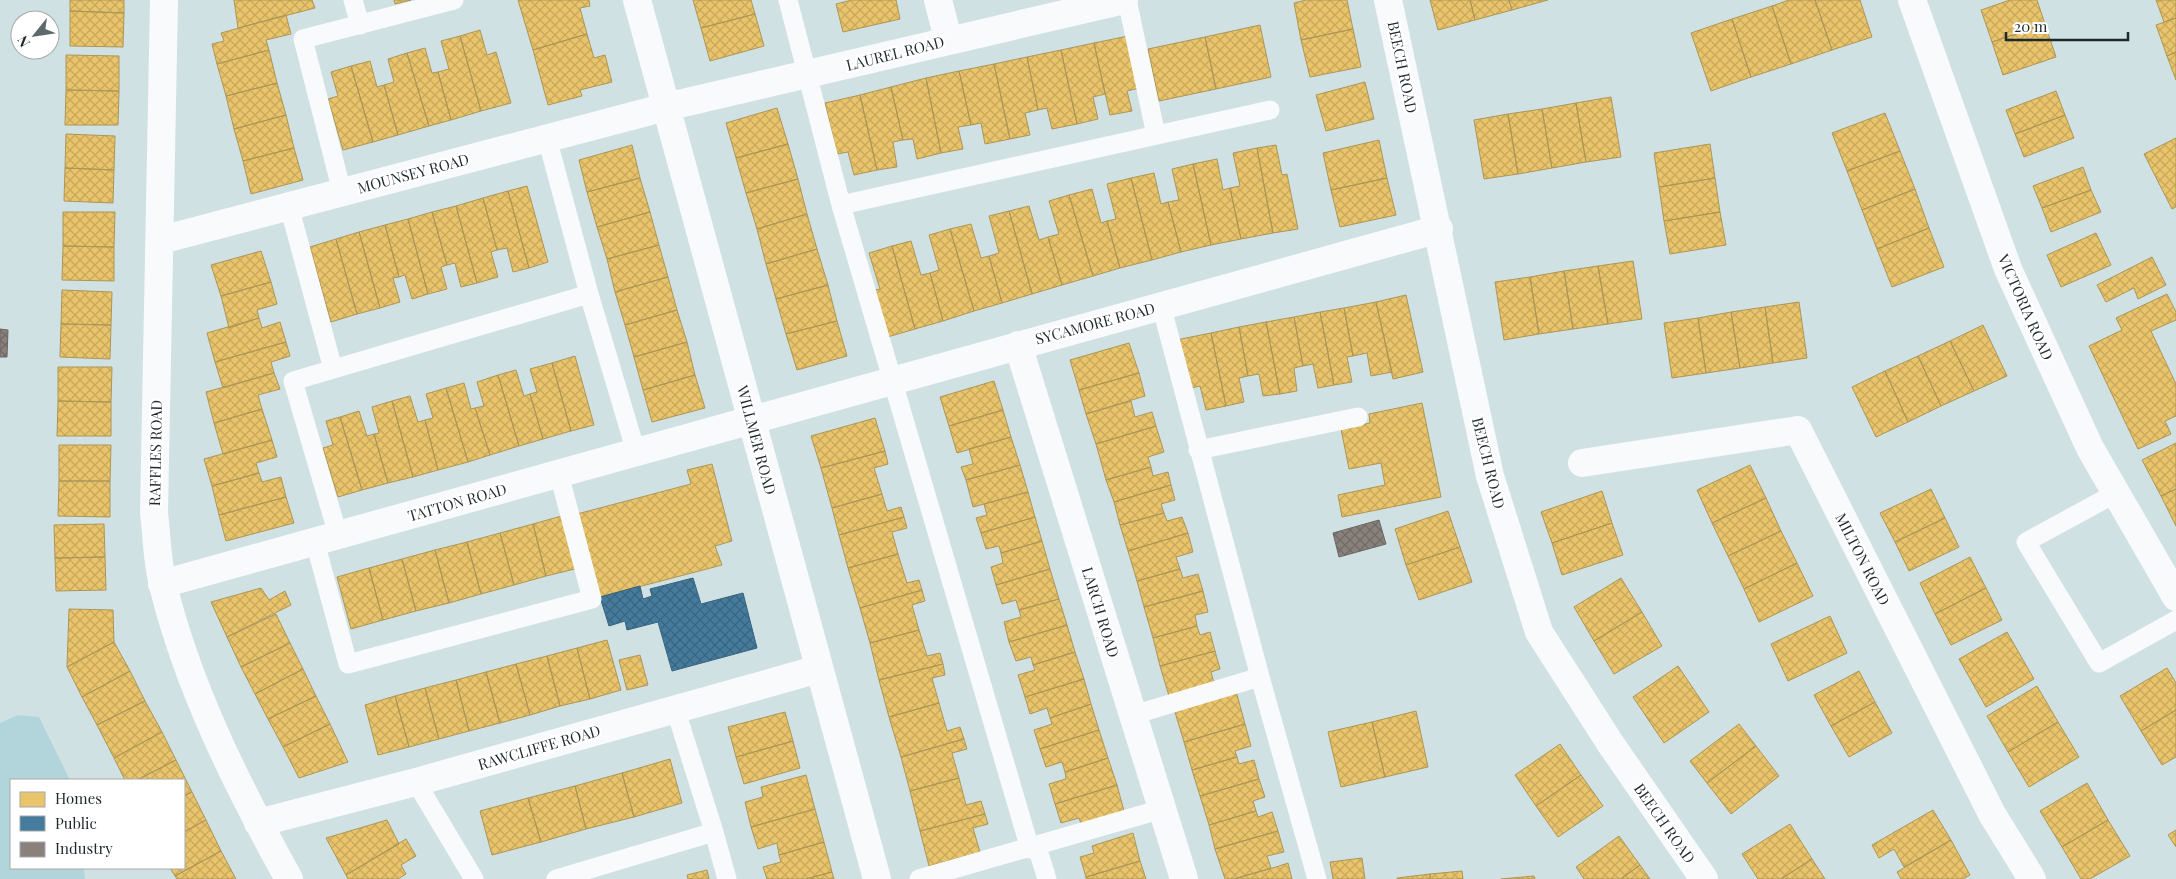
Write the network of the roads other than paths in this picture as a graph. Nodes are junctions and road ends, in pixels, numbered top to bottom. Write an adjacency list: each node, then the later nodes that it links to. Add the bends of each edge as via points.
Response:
1 (164, 0): 22 (street, RAFFLES ROAD)
2 (353, 0): 11 (lane)
3 (454, 0): 11 (lane)
4 (637, 0): 14 (street, WILLMER ROAD)
5 (788, 0): 13 (lane)
6 (938, 0): 12 (street)
7 (1125, 0): 10 (street, LAUREL ROAD); 16 (lane)
8 (1388, 0): 21 (street, BEECH ROAD)
9 (1912, 0): 34 (street, VICTORIA ROAD, via 2008,269 2090,448)
10 (1077, 5): 12 (street, LAUREL ROAD)
11 (360, 24): 18 (lane, via 303,39)
12 (948, 39): 13 (street, LAUREL ROAD)
13 (806, 74): 14 (street, LAUREL ROAD); 19 (lane)
14 (666, 107): 17 (street, MOUNSEY ROAD); 29 (street, WILLMER ROAD)
15 (1270, 110): 16 (lane)
16 (1156, 135): 19 (lane)
17 (547, 138): 18 (street, MOUNSEY ROAD); 23 (lane)
18 (342, 192): 20 (street, MOUNSEY ROAD)
19 (841, 205): 27 (lane)
20 (290, 206): 22 (street, MOUNSEY ROAD); 26 (lane)
21 (1439, 229): 24 (street, SYCAMORE ROAD); 57 (street, BEECH ROAD, via 1490,476 1539,632 1610,743)
22 (161, 240): 36 (street, RAFFLES ROAD, via 154,513)
23 (589, 294): 26 (lane); 31 (lane)
24 (1161, 305): 25 (street, SYCAMORE ROAD); 30 (lane)
25 (1018, 344): 27 (street, SYCAMORE ROAD); 42 (street, LARCH ROAD)
26 (333, 369): 35 (lane, via 293,381)
27 (894, 380): 29 (street, SYCAMORE ROAD); 47 (lane)
28 (1358, 417): 30 (lane)
29 (752, 420): 31 (street, TATTON ROAD); 39 (street, WILLMER ROAD)
30 (1198, 450): 40 (lane)
31 (636, 452): 33 (street, TATTON ROAD)
32 (1582, 463): 58 (street, MILTON ROAD, via 1798,430 1992,814)
33 (559, 474): 35 (street, TATTON ROAD); 35 (lane, via 592,599 348,664)
34 (2116, 494): 37 (street, VICTORIA ROAD); 38 (lane, via 2026,542 2099,663)
35 (327, 538): 36 (street, TATTON ROAD)
36 (162, 584): 45 (street, RAFFLES ROAD, via 195,686)
37 (2176, 597)
38 (2176, 620)
39 (820, 669): 41 (street, RAWCLIFFE ROAD); 52 (street, WILLMER ROAD)
40 (1260, 677): 42 (lane); 56 (lane)
41 (675, 708): 43 (street, RAWCLIFFE ROAD); 46 (lane)
42 (1133, 714): 44 (street, LARCH ROAD)
43 (416, 782): 45 (street, RAWCLIFFE ROAD); 49 (lane)
44 (1162, 809): 47 (lane); 55 (street, LARCH ROAD)
45 (258, 822): 48 (street, RAFFLES ROAD)
46 (714, 832): 50 (lane); 51 (lane)
47 (1034, 848): 53 (lane); 54 (lane)
48 (289, 879)
49 (474, 879)
50 (556, 879)
51 (727, 879)
52 (877, 879)
53 (919, 879)
54 (1047, 879)
55 (1184, 879)
56 (1317, 879)
57 (1704, 879)
58 (2032, 879)

